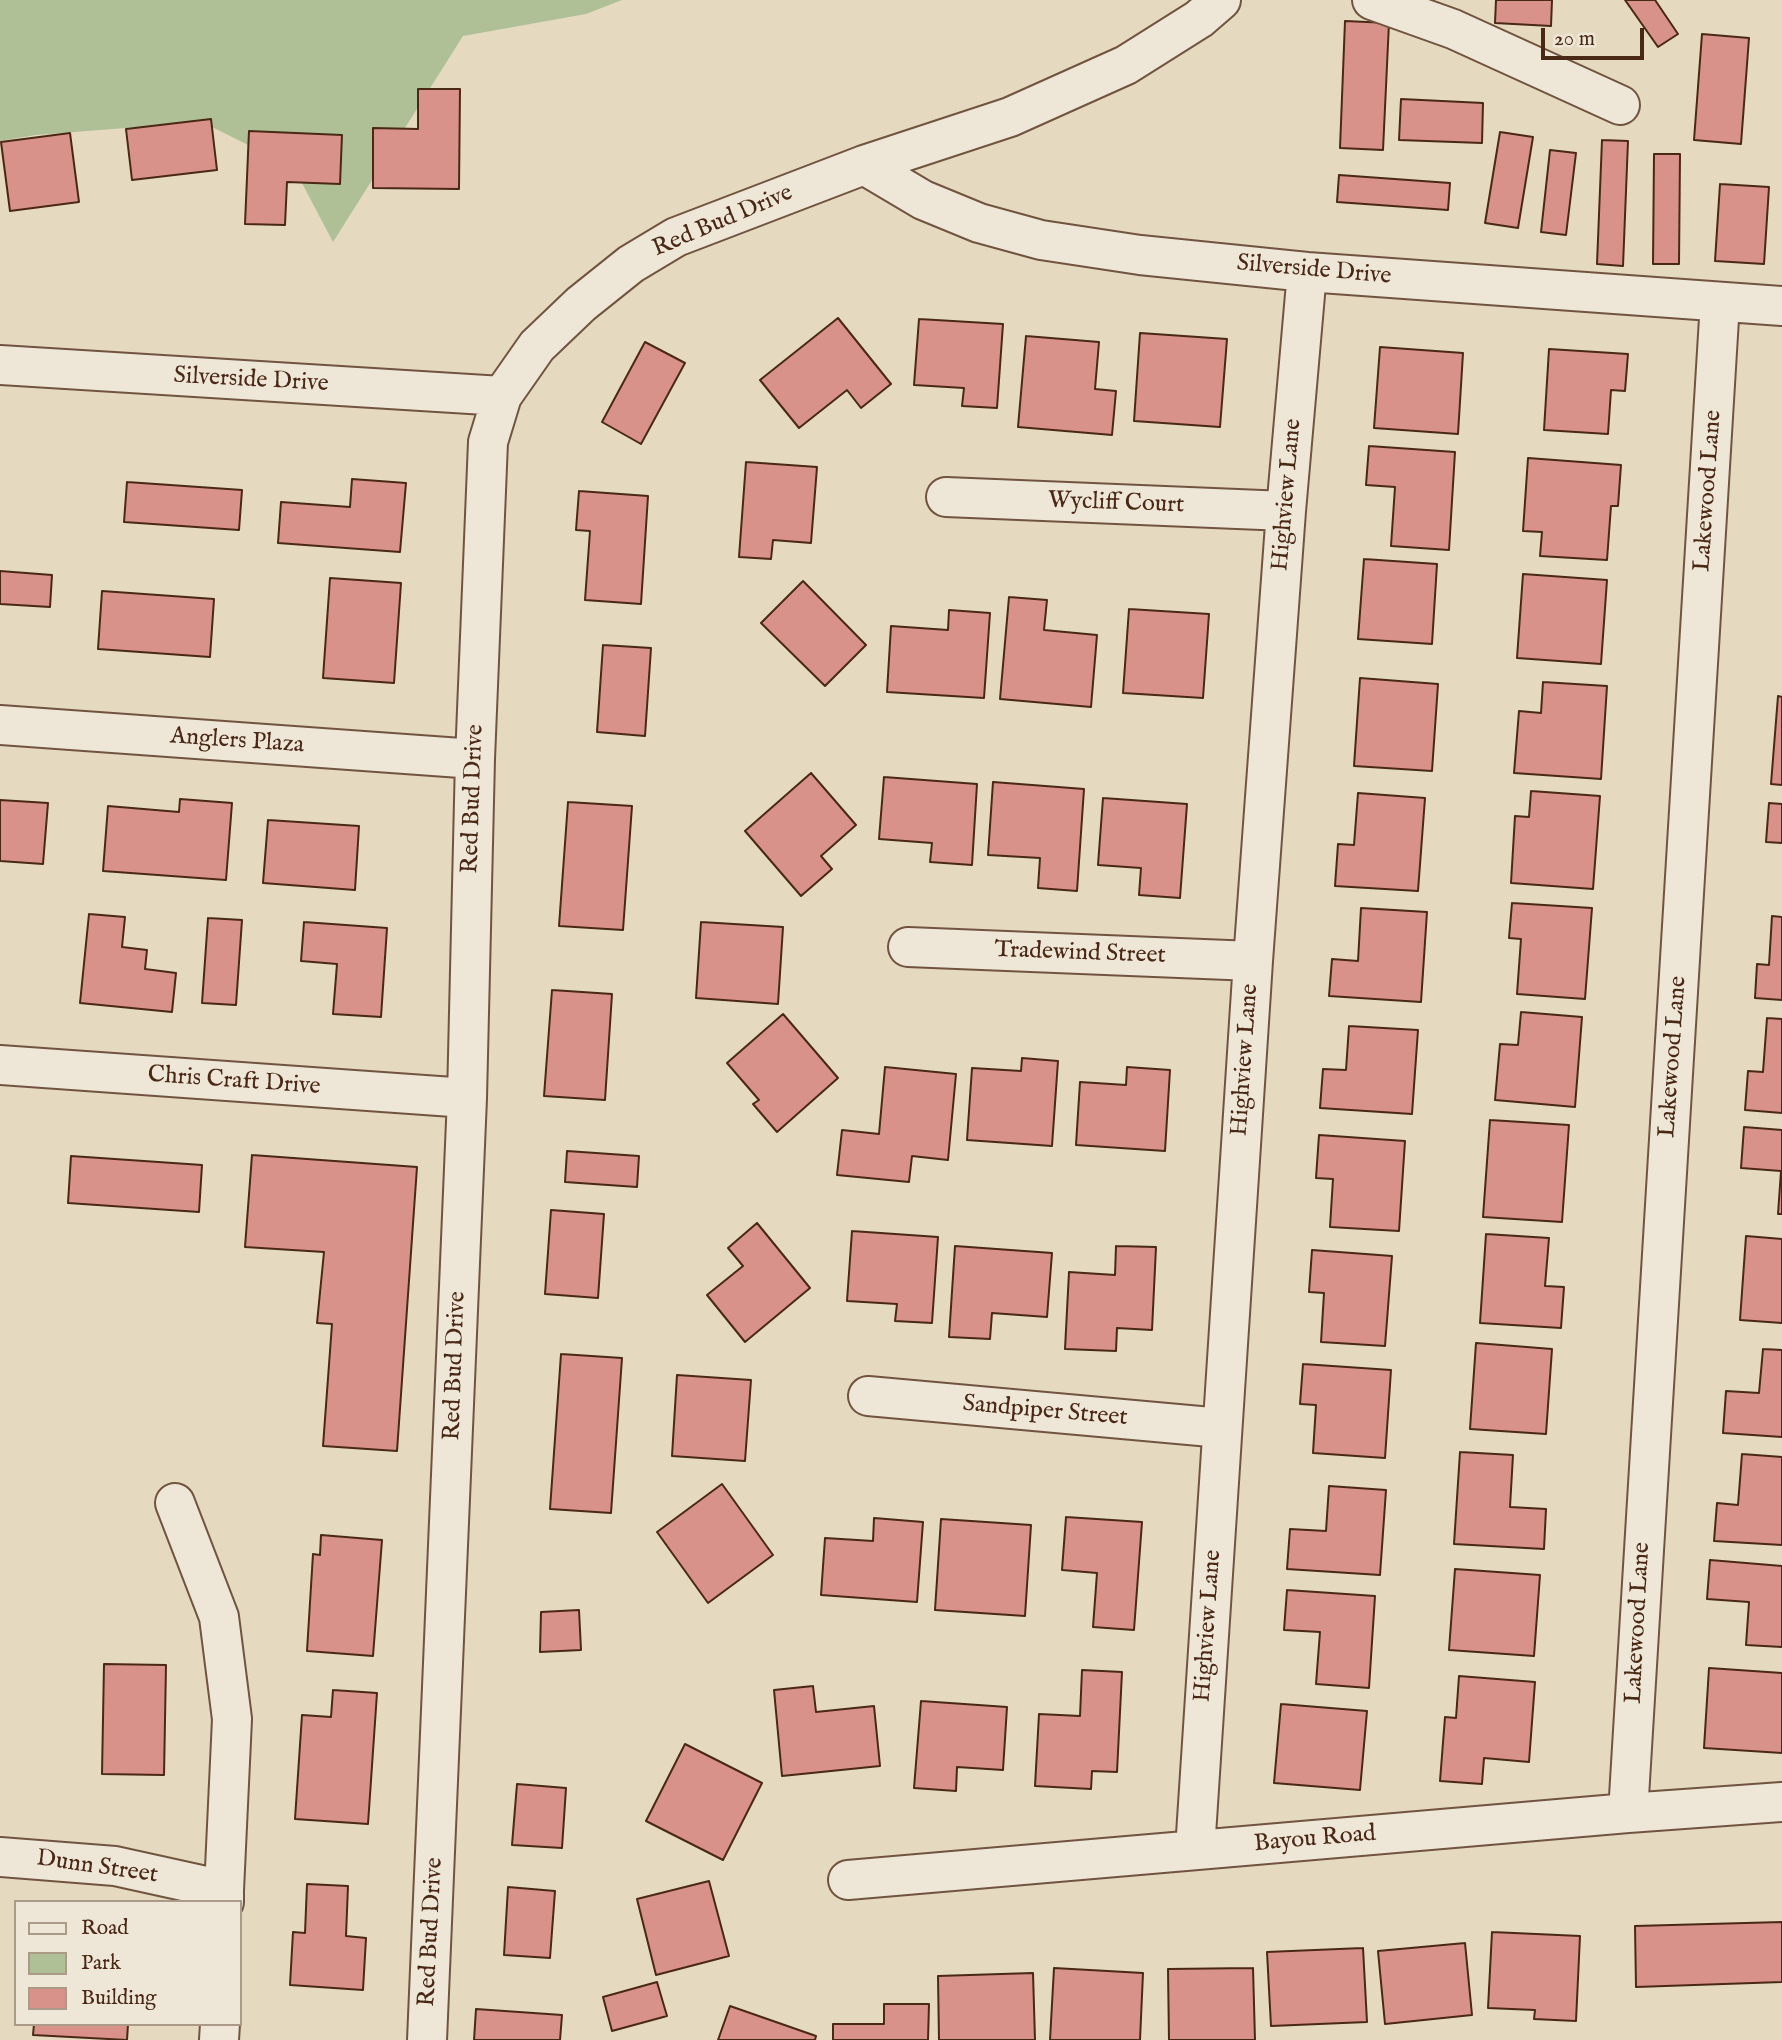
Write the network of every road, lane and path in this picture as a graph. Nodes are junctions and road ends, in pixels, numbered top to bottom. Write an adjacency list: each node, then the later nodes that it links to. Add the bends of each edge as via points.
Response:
1 (1222, 0): 4 (street, Red Bud Drive, via 1126,65 1010,117)
2 (1372, 0): 3 (street, via 1453,29)
3 (1620, 105)
4 (864, 165): 5 (street, Silverside Drive, via 923,200 979,223 1041,240); 9 (street, Red Bud Drive, via 676,237 631,264 537,346)
5 (1307, 272): 6 (street, Silverside Drive); 11 (street, Highview Lane)
6 (1720, 302): 7 (street, Silverside Drive); 22 (street, Lakewood Lane)
7 (1782, 306)
8 (0, 365): 9 (street, Silverside Drive)
9 (502, 396): 13 (street, Red Bud Drive, via 488,442)
10 (946, 497): 11 (street, Wycliff Court)
11 (1286, 511): 15 (street, Highview Lane)
12 (0, 724): 13 (street, Anglers Plaza)
13 (475, 759): 17 (street, Red Bud Drive)
14 (908, 947): 15 (street, Tradewind Street)
15 (1253, 961): 19 (street, Highview Lane)
16 (0, 1065): 17 (street, Chris Craft Drive)
17 (467, 1098): 27 (street, Red Bud Drive)
18 (868, 1396): 19 (street, Sandpiper Street)
19 (1222, 1428): 23 (street, Highview Lane)
20 (174, 1503): 26 (street, via 219,1617 232,1719)
21 (1782, 1802): 22 (street, Bayou Road)
22 (1628, 1813): 23 (street, Bayou Road)
23 (1195, 1850): 25 (street, Bayou Road)
24 (0, 1857): 26 (street, Dunn Street, via 115,1866)
25 (848, 1880)
26 (224, 1896)
27 (427, 2040)

